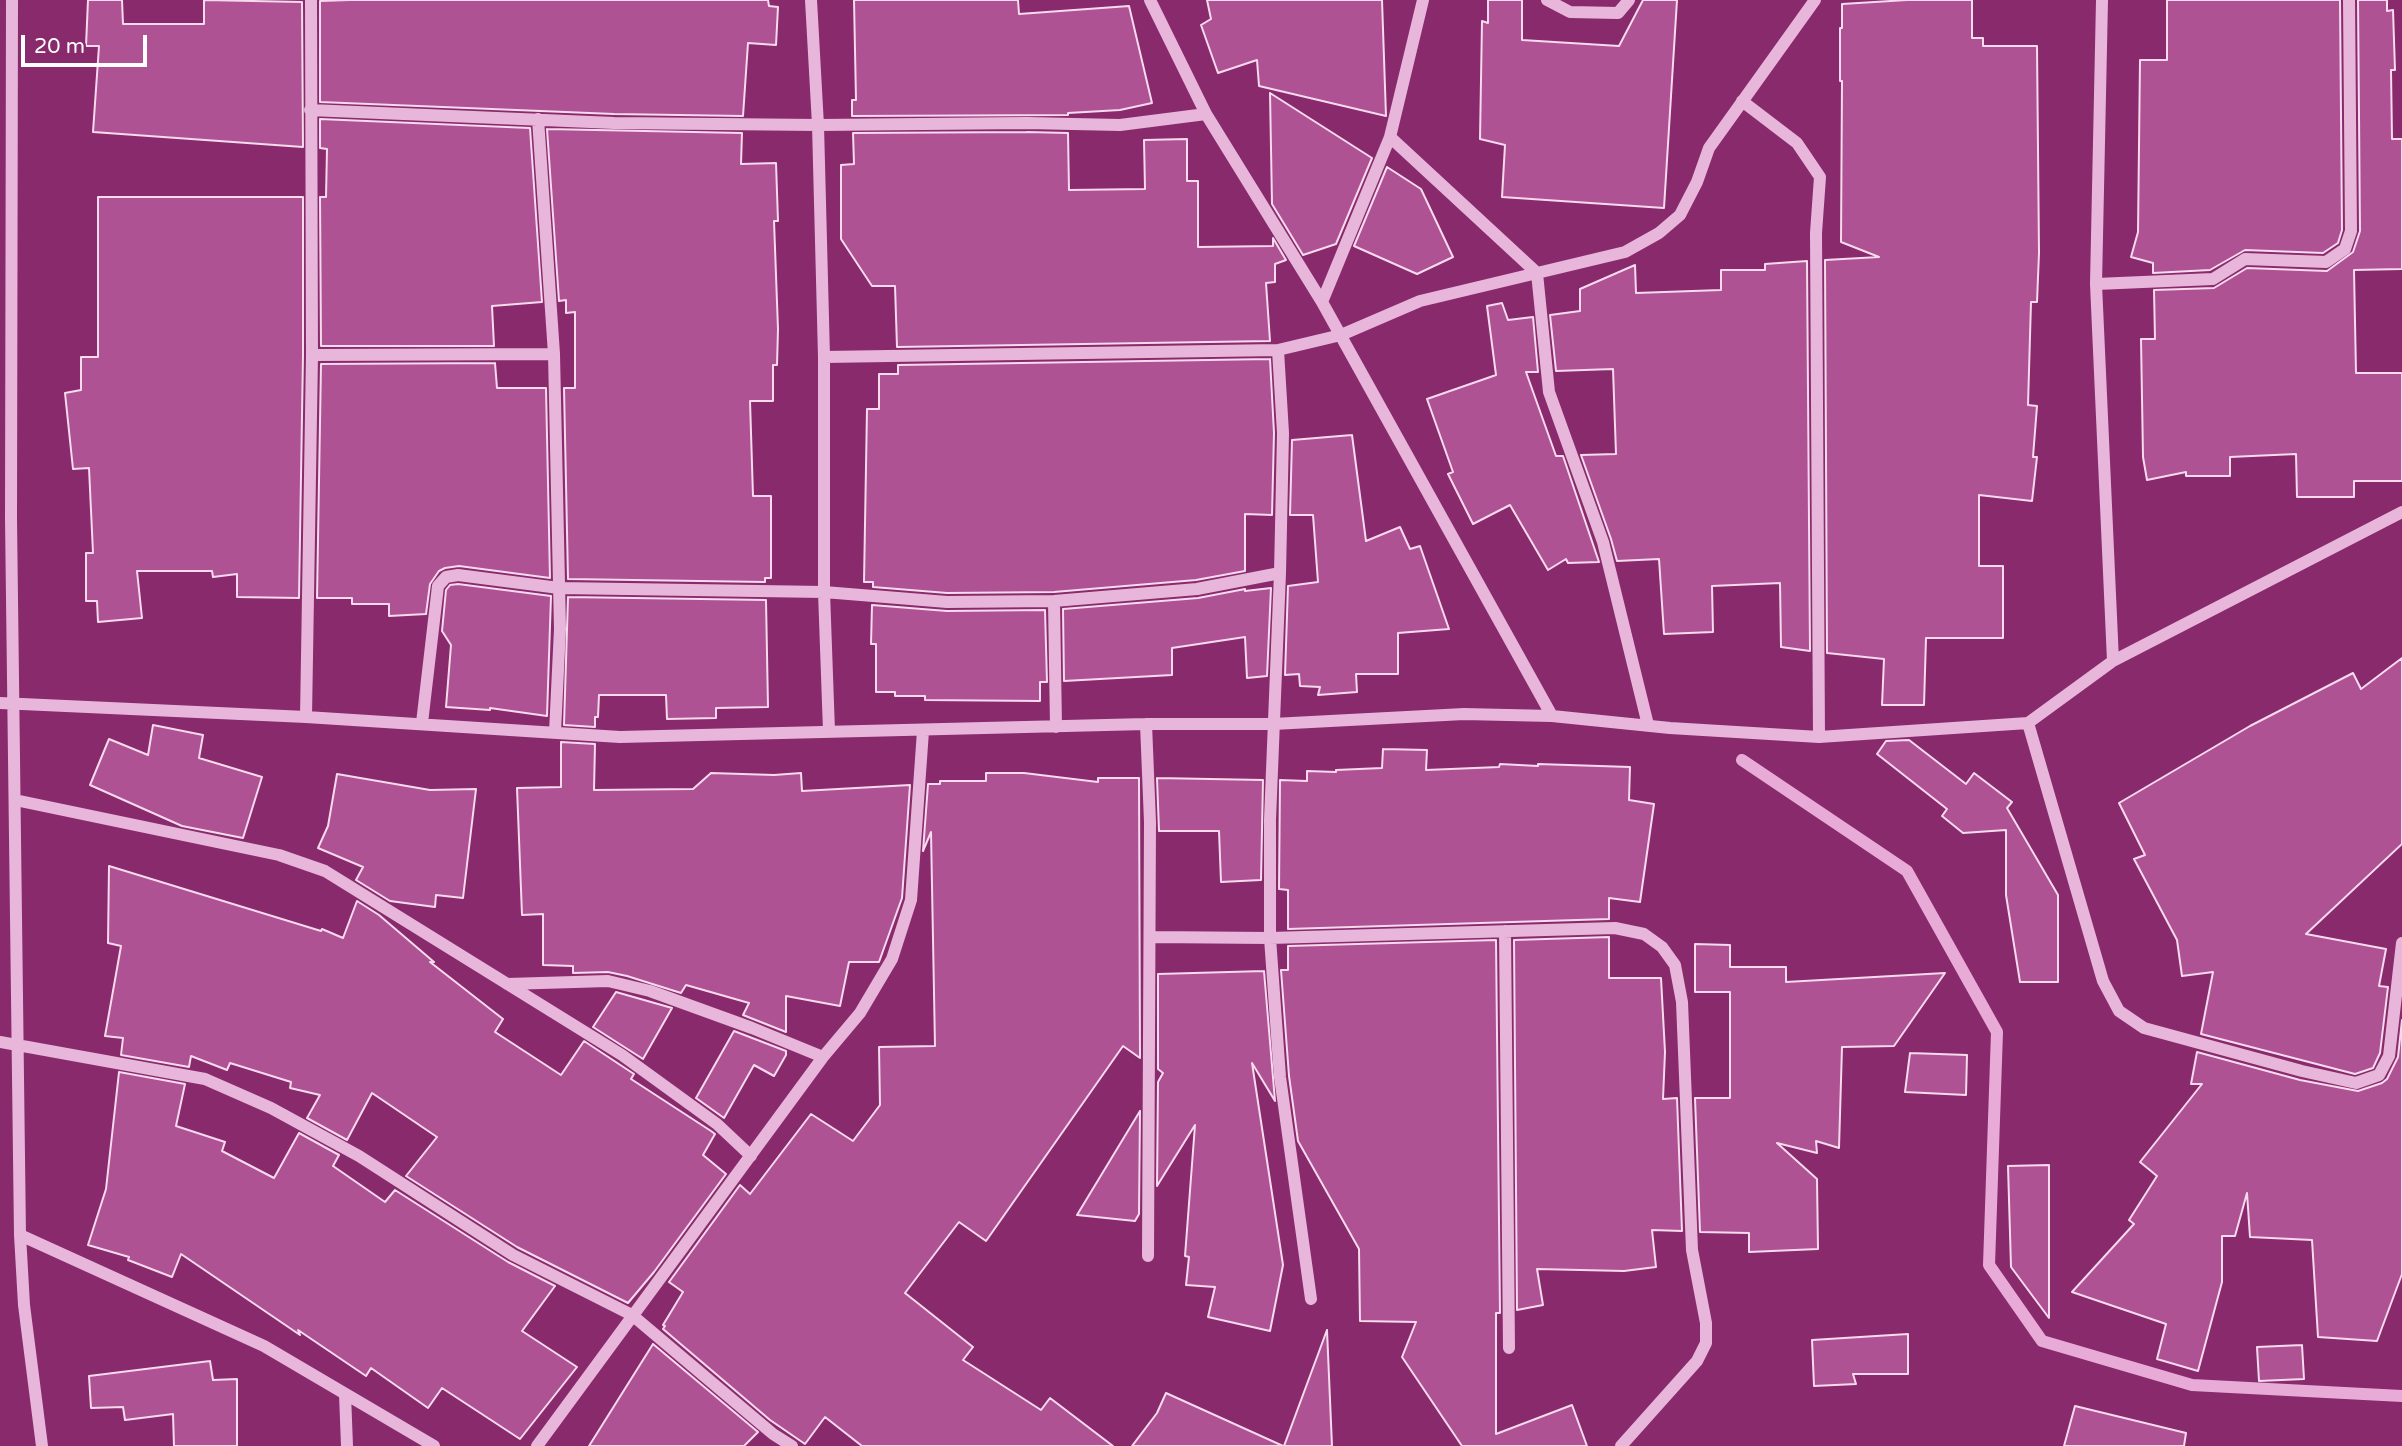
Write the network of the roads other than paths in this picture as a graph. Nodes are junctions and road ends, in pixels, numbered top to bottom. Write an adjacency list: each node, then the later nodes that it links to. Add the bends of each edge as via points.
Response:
1 (12, 0): 18 (street)
2 (311, 0): 12 (street)
3 (811, 0): 15 (street)
4 (1150, 0): 13 (street)
5 (1423, 0): 16 (street)
6 (1547, 0): 7 (street, via 1570,12 1618,13)
7 (1629, 0)
8 (1815, 0): 11 (street)
9 (2102, 0): 19 (street)
10 (2349, 0): 19 (street, via 2351,231 2345,248 2326,262 2245,259 2213,279)
11 (1742, 101): 17 (street, via 1709,148 1680,215 1659,233 1625,252); 46 (street, via 1797,144 1820,177 1816,233)
12 (310, 110): 14 (street); 24 (street)
13 (1206, 114): 15 (street, via 1120,125); 20 (street)
14 (538, 118): 15 (street); 23 (street)
15 (818, 125): 25 (street)
16 (1390, 137): 17 (street); 20 (street)
17 (1537, 273): 21 (street, via 1420,301); 41 (street, via 1549,392 1603,542)
18 (5, 275): 26 (street)
19 (2096, 284): 32 (street)
20 (1322, 302): 21 (street)
21 (1340, 335): 22 (street); 36 (street)
22 (1278, 350): 25 (street); 28 (street, via 1283,433)
23 (554, 354): 24 (street); 29 (street)
24 (312, 355): 35 (street)
25 (824, 357): 30 (street)
26 (5, 381): 33 (street)
27 (2402, 512): 32 (street)
28 (1280, 573): 31 (street, via 1198,589); 40 (street)
29 (559, 588): 30 (street); 37 (street, via 446,577 438,586); 45 (street)
30 (824, 592): 31 (street, via 947,602); 43 (street)
31 (1054, 601): 42 (street)
32 (2113, 661): 38 (street)
33 (14, 703): 34 (street); 35 (street); 47 (street)
34 (0, 704)
35 (306, 716): 37 (street)
36 (1552, 716): 40 (street, via 1464,714); 41 (street)
37 (422, 723): 45 (street)
38 (2028, 723): 46 (street); 51 (street, via 2103,981 2119,1011 2144,1028 2356,1083 2379,1075 2389,1056)
39 (1146, 724): 40 (street); 42 (street); 49 (street)
40 (1273, 724): 50 (street)
41 (1648, 726): 46 (street)
42 (1056, 727): 44 (street)
43 (830, 731): 44 (street); 45 (street, via 620,737)
44 (923, 731): 55 (street, via 911,900 892,959 860,1013)
45 (555, 732)
46 (1819, 737)
47 (15, 800): 52 (street, via 279,855 325,871); 54 (street)
48 (1505, 932): 50 (street); 61 (street); 68 (street, via 1615,928 1644,934 1662,947 1675,965 1682,1002 1692,1250 1706,1343 1697,1362)
49 (1150, 937): 50 (street); 58 (street)
50 (1270, 938): 59 (street, via 1280,1077)
51 (2402, 943)
52 (506, 984): 55 (street, via 608,981 663,996); 56 (street, via 679,1095)
53 (0, 1042): 54 (street)
54 (17, 1044): 57 (street); 60 (street, via 205,1079 271,1108 359,1156 513,1255)
55 (823, 1057): 56 (street)
56 (751, 1156): 60 (street)
57 (20, 1235): 62 (street, via 264,1346); 63 (street)
58 (1148, 1256)
59 (1311, 1298)
60 (632, 1315): 66 (street); 67 (street)
61 (1509, 1348)
62 (345, 1394): 64 (street); 65 (street)
63 (42, 1446)
64 (347, 1446)
65 (434, 1446)
66 (537, 1446)
67 (792, 1446)
68 (1621, 1446)

